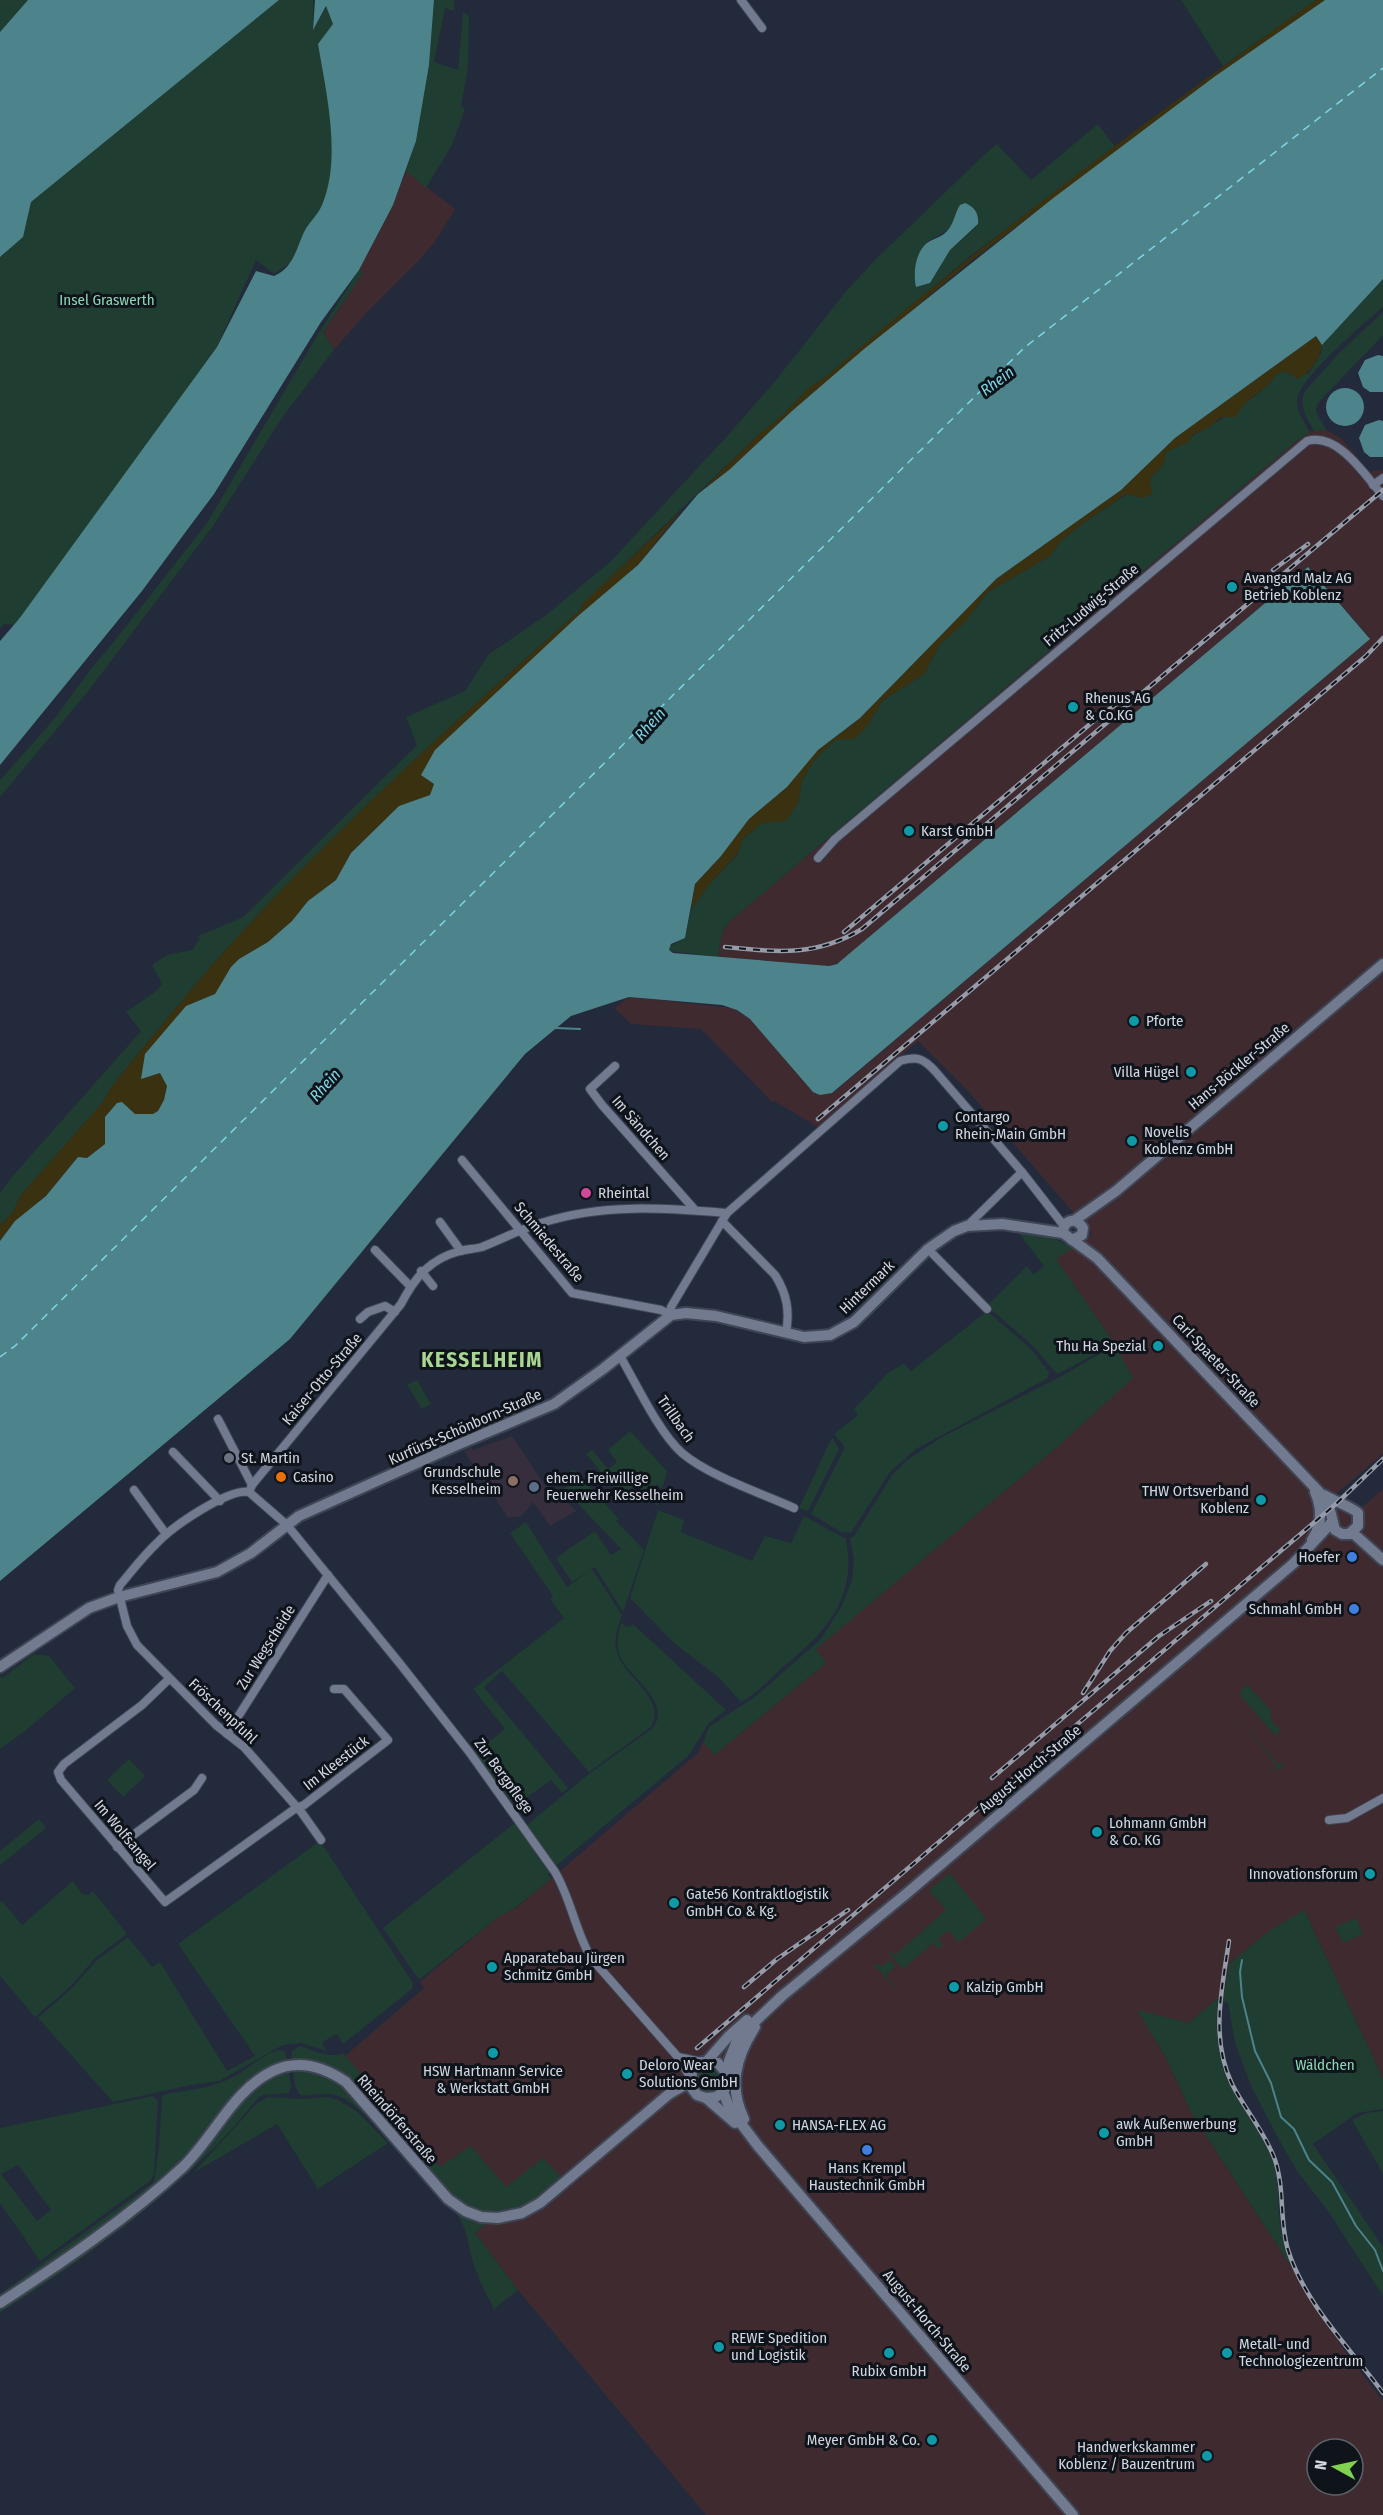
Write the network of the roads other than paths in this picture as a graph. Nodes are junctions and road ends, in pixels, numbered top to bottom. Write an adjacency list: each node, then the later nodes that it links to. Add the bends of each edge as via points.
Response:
1 (741, 0): 2 (street)
2 (762, 28)
3 (1383, 477): 4 (street)
4 (1373, 485): 5 (street, Fritz-Ludwig-Straße); 6 (street, Fritz-Ludwig-Straße, via 1332,442 1315,439 1300,446 834,839)
5 (1383, 496)
6 (818, 858)
7 (1383, 964): 16 (main road, Hans-Böckler-Straße)
8 (615, 1066): 11 (street, Im Sändchen, via 590,1089)
9 (462, 1160): 17 (street, Schmiedestraße)
10 (1022, 1172): 12 (street, Carl-Spaeter-Straße, via 925,1060 914,1056 900,1060); 15 (street, Hintermark); 16 (street, Carl-Spaeter-Straße)
11 (695, 1210): 12 (street, Kaiser-Otto-Straße); 17 (street, Kaiser-Otto-Straße, via 606,1209)
12 (727, 1213): 13 (street)
13 (722, 1221): 26 (street, via 670,1307); 28 (street, via 781,1285 788,1308)
14 (440, 1222): 20 (street)
15 (967, 1226): 16 (main road, Hintermark); 18 (main road, Hintermark)
16 (1072, 1229): 34 (main road, Carl-Spaeter-Straße)
17 (521, 1231): 20 (street, Kaiser-Otto-Straße, via 479,1248); 26 (street, Schmiedestraße, via 572,1293)
18 (928, 1249): 24 (street); 28 (main road, Hintermark, via 841,1331 817,1337)
19 (375, 1250): 22 (street)
20 (460, 1251): 21 (street, Kaiser-Otto-Straße)
21 (421, 1271): 22 (street, Kaiser-Otto-Straße); 23 (street)
22 (410, 1286): 25 (street, Kaiser-Otto-Straße)
23 (433, 1286)
24 (987, 1309)
25 (395, 1312): 27 (street, Kaiser-Otto-Straße, via 385,1306); 32 (street, Kaiser-Otto-Straße)
26 (671, 1315): 28 (main road, Hintermark, via 716,1316); 29 (main road, Kurfürst-Schönborn-Straße)
27 (360, 1319)
28 (786, 1333)
29 (620, 1356): 37 (street, Trillbach, via 681,1453 724,1478); 39 (main road, Kurfürst-Schönborn-Straße, via 539,1412 457,1445 299,1516)
30 (218, 1419): 32 (street)
31 (173, 1452): 35 (street)
32 (251, 1488): 35 (street); 39 (street, Zur Bergpflege)
33 (134, 1490): 41 (street)
34 (1317, 1490): 36 (main road, Carl-Spaeter-Straße); 38 (main road, Carl-Spaeter-Straße, via 1329,1506); 42 (main road, August-Horch-Straße, via 1319,1523)
35 (220, 1501): 41 (street)
36 (1344, 1506): 38 (main road, via 1337,1509); 40 (main road, Carl-Spaeter-Straße, via 1358,1513)
37 (794, 1508)
38 (1332, 1519): 40 (main road, Carl-Spaeter-Straße, via 1335,1530); 42 (main road, August-Horch-Straße)
39 (287, 1525): 45 (street, Zur Bergpflege); 46 (main road, Kurfürst-Schönborn-Straße, via 251,1553 217,1572)
40 (1349, 1531): 43 (main road, Carl-Spaeter-Straße, via 1374,1545); 44 (main road, August-Horch-Straße, via 1334,1533)
41 (166, 1534): 46 (street, via 120,1585)
42 (1309, 1546): 44 (main road, August-Horch-Straße)
43 (1380, 1557)
44 (1294, 1563): 57 (main road, August-Horch-Straße)
45 (328, 1575): 50 (street, Zur Wegscheide); 59 (street, Zur Bergpflege, via 470,1753 542,1853 564,1887 591,1958)
46 (119, 1597): 47 (main road, Kurfürst-Schönborn-Straße, via 81,1613); 48 (street, Fröschenpfuhl, via 130,1635)
47 (0, 1667)
48 (169, 1679): 50 (street, Fröschenpfuhl); 56 (street, Im Wolfsangel, via 58,1772)
49 (334, 1689): 53 (street, Im Kleestück, via 344,1689 388,1740)
50 (227, 1734): 53 (street, Fröschenpfuhl, via 244,1747)
51 (202, 1778): 56 (street, via 187,1796)
52 (1383, 1798): 54 (street, via 1347,1818)
53 (296, 1808): 55 (street, Fröschenpfuhl); 56 (street, Im Wolfsangel, via 168,1901 161,1900)
54 (1329, 1820)
55 (321, 1840)
56 (117, 1847)
57 (782, 1996): 58 (main road, August-Horch-Straße); 60 (main road, August-Horch-Straße, via 744,2022)
58 (764, 2014): 61 (main road, August-Horch-Straße, via 743,2032); 66 (main road, via 739,2058 735,2082 738,2104)
59 (677, 2056): 60 (street); 62 (street, Zur Bergpflege)
60 (705, 2062): 61 (main road, via 718,2063); 62 (main road, August-Horch-Straße, via 694,2068)
61 (726, 2073): 63 (main road, August-Horch-Straße)
62 (690, 2080): 64 (main road, August-Horch-Straße); 65 (main road, Rheindörferstraße)
63 (723, 2092): 64 (main road, via 716,2097); 66 (main road, August-Horch-Straße, via 730,2109)
64 (701, 2097): 65 (main road, via 680,2094); 66 (main road, August-Horch-Straße)
65 (663, 2099): 67 (main road, Rheindörferstraße, via 540,2203 514,2216 491,2218 465,2211 448,2199 346,2082 325,2070 303,2065 277,2069 245,2091 170,2179)
66 (758, 2146): 68 (main road, August-Horch-Straße)
67 (0, 2303)
68 (1073, 2515)

